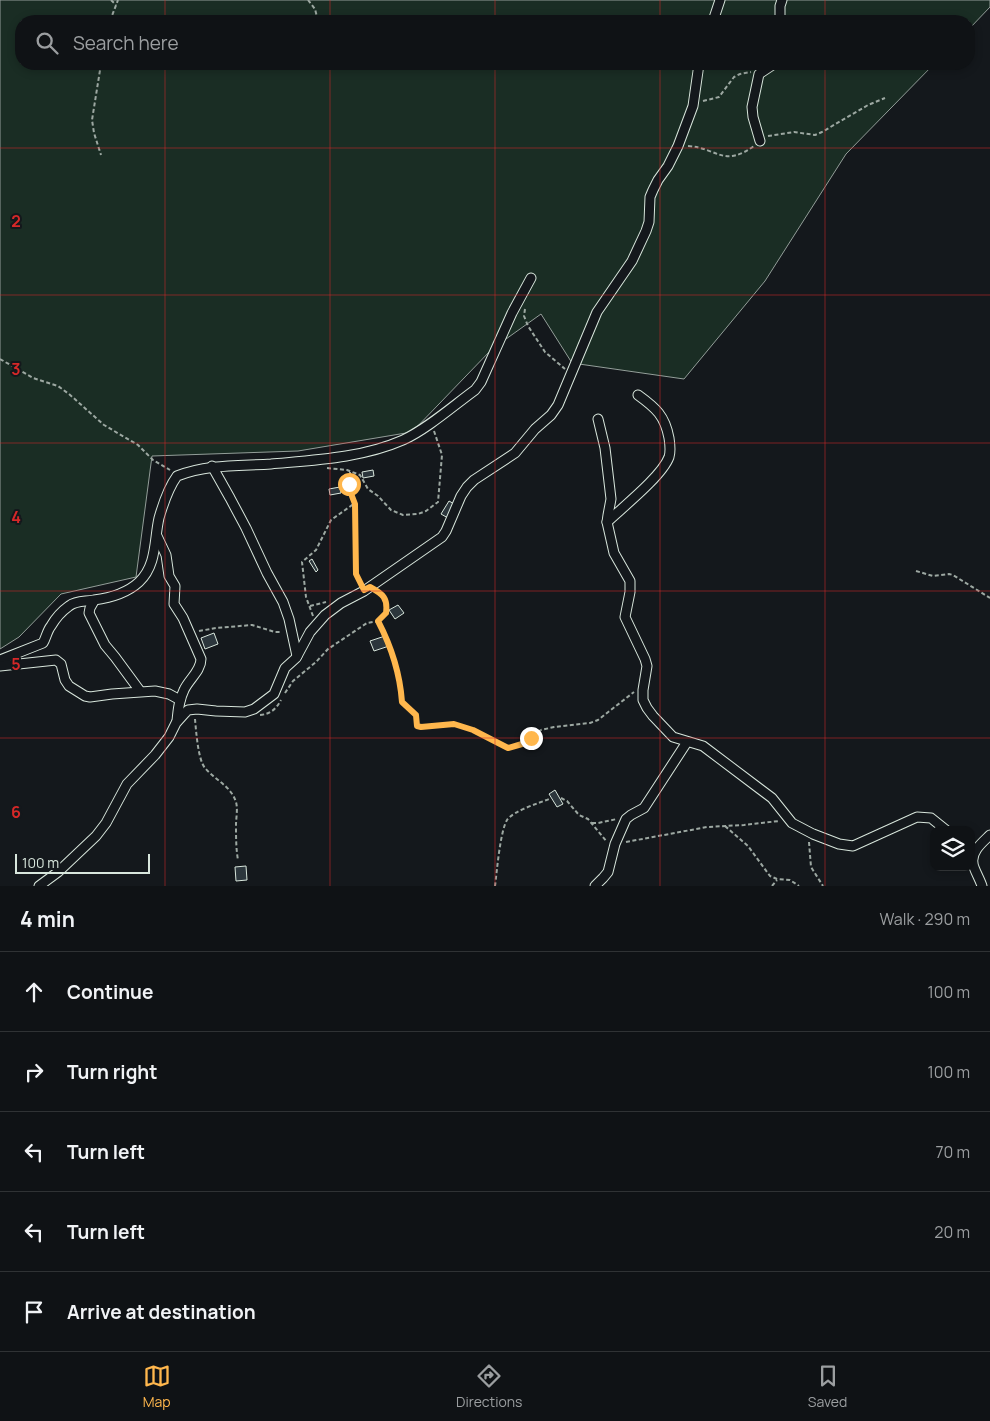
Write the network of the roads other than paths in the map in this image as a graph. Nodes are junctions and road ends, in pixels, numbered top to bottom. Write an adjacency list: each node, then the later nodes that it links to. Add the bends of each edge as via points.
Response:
1 (720, 0): 3 (street)
2 (782, 0): 4 (street)
3 (715, 15)
4 (780, 15)
5 (698, 70): 15 (street, via 694,102 678,146 650,197 649,222 640,244 597,312 558,405 515,453 467,487 442,537 367,589 331,609 310,632)
6 (764, 70): 7 (street, via 758,76 752,107)
7 (760, 141)
8 (531, 278): 11 (street, via 479,386 404,439 355,454)
9 (638, 395): 12 (street, via 663,418 670,455 662,470)
10 (598, 419): 12 (street, via 612,499)
11 (212, 466): 13 (street, via 176,477 163,506); 15 (street, via 283,602)
12 (607, 522): 21 (street, via 614,553 630,581 626,617 647,666 643,700 673,736)
13 (157, 536): 14 (street, via 146,575 123,593); 19 (street, via 175,588 174,604 201,662)
14 (94, 600): 16 (street, via 79,601 65,609 51,626 42,645); 18 (street, via 89,613 105,645)
15 (297, 656): 20 (street, via 285,668 274,694 254,709 245,712 188,710)
16 (0, 660)
17 (0, 666): 18 (street, via 56,660 61,664 67,684 85,696)
18 (140, 691): 19 (street, via 162,692)
19 (180, 700): 20 (street)
20 (176, 723): 26 (street, via 155,755 127,784 96,836)
21 (687, 742): 22 (street, via 703,746 772,798 792,823 839,844 850,846 918,817 931,818); 27 (street, via 647,804 626,819 614,846 608,872)
22 (941, 826)
23 (990, 835): 24 (street)
24 (975, 851)
25 (975, 869): 28 (street)
26 (39, 886)
27 (595, 886)
28 (982, 886)

